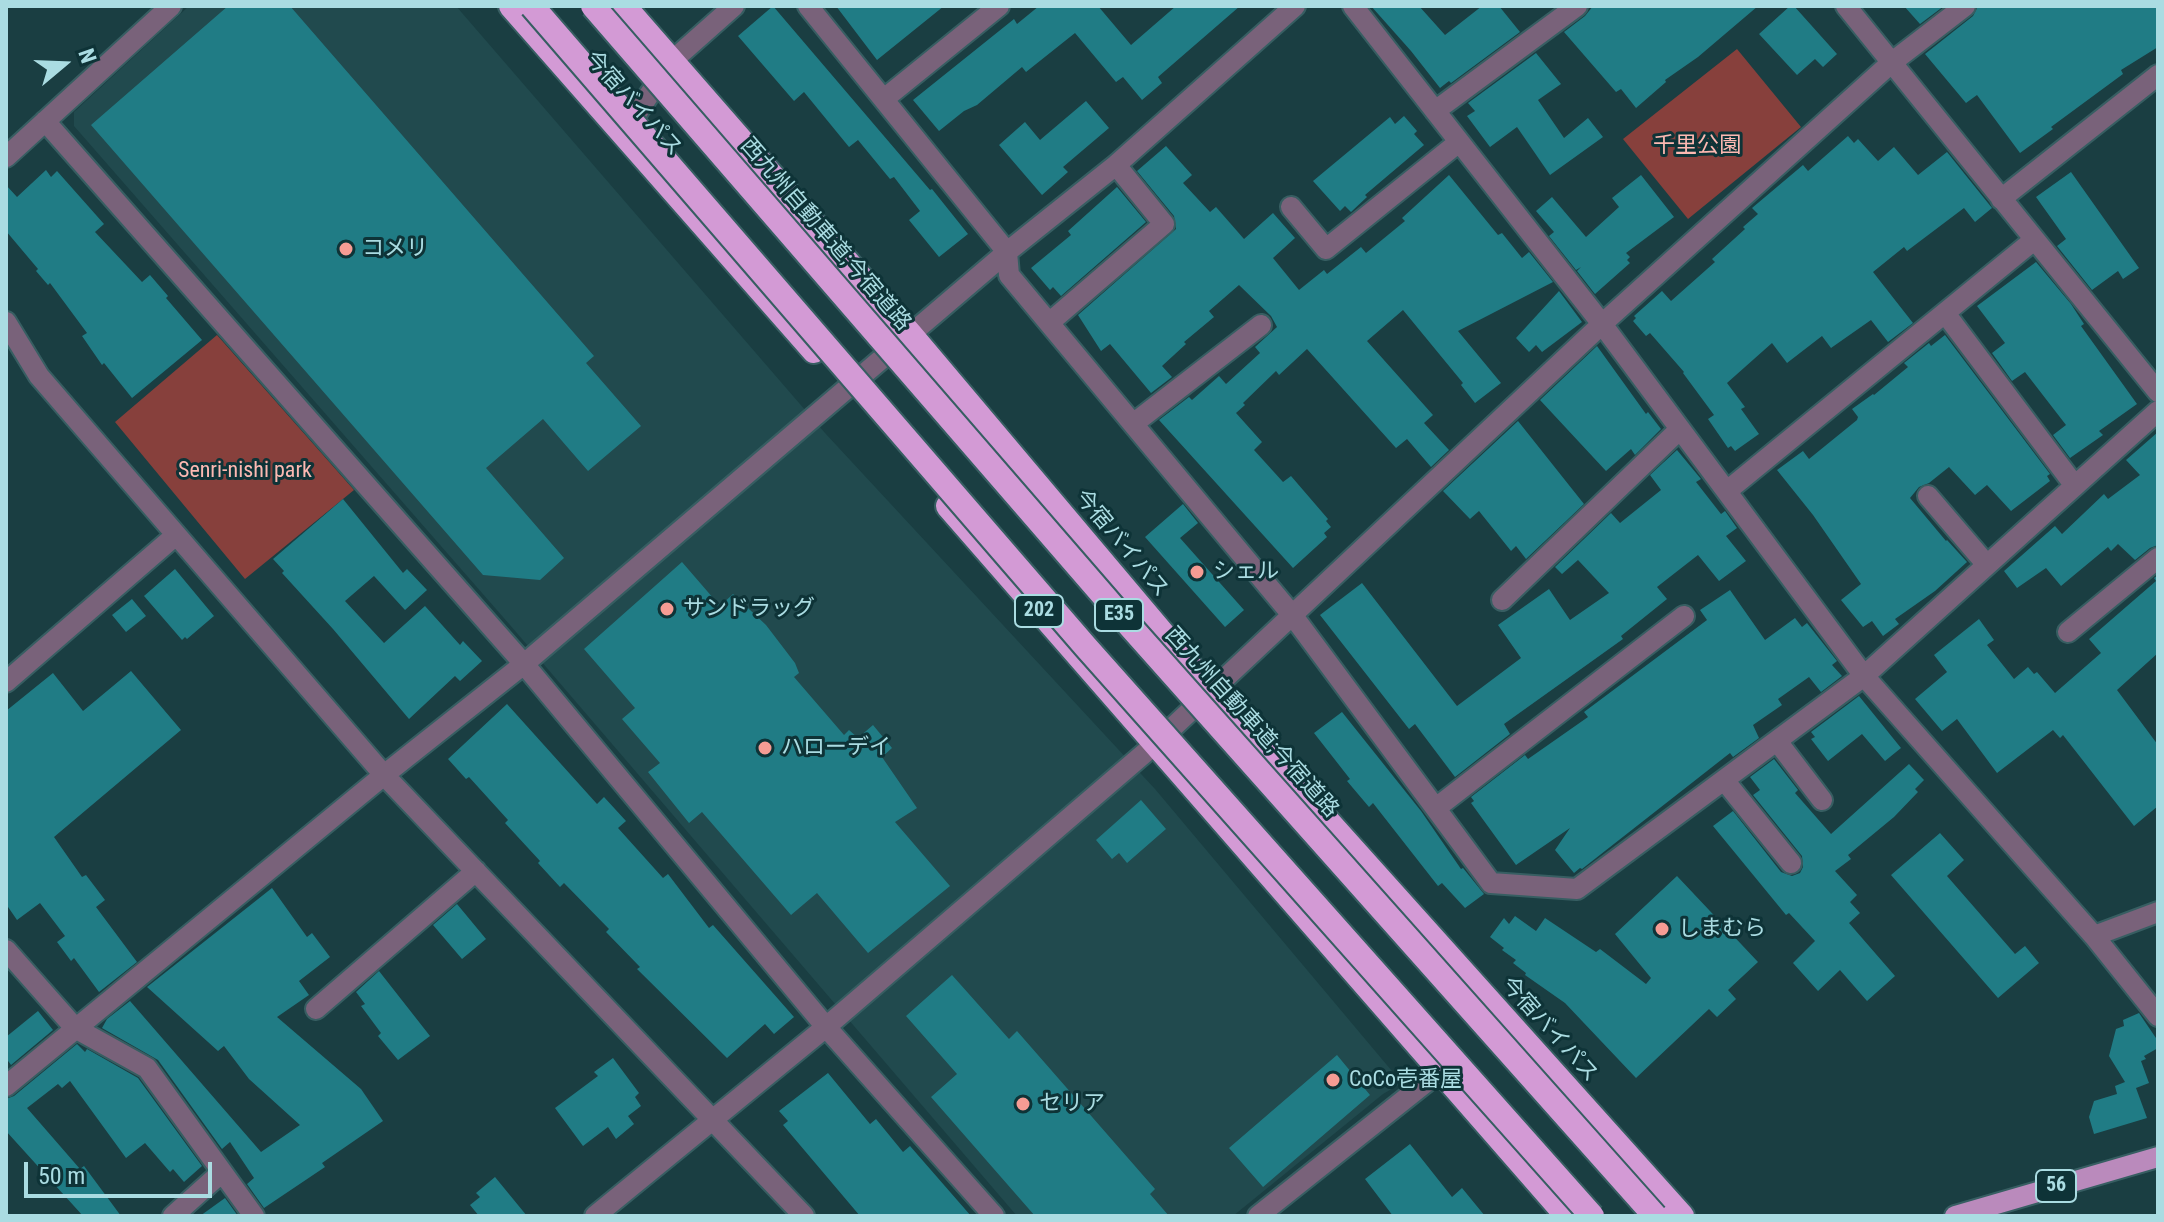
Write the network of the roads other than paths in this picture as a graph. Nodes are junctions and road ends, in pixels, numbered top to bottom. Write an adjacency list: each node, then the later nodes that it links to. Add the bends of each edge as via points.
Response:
1 (171, 6): 19 (street)
2 (511, 6): 20 (highway, 今宿バイパス / 202)
3 (532, 6): 80 (highway, E35, bridge, via 1086,647)
4 (593, 6): 81 (highway, 西九州自動車道;今宿道路 / E35, bridge, via 1110,605)
5 (624, 6): 14 (highway, 今宿バイパス)
6 (734, 6): 14 (street)
7 (808, 6): 17 (street)
8 (999, 6): 17 (street)
9 (1295, 6): 23 (street)
10 (1353, 6): 18 (street)
11 (1577, 6): 18 (street)
12 (1846, 6): 15 (street)
13 (1965, 6): 15 (street)
14 (672, 61): 20 (street); 33 (highway, 今宿バイパス)
15 (1891, 63): 24 (street); 31 (street)
16 (2158, 75): 24 (street)
17 (884, 99): 27 (street)
18 (1435, 111): 21 (street)
19 (45, 121): 22 (street); 49 (street)
20 (624, 132): 34 (highway, 今宿バイパス / 202)
21 (1459, 142): 25 (street, via 1326,249); 31 (street)
22 (6, 157)
23 (1116, 165): 27 (street); 30 (street, via 1164,224)
24 (2001, 199): 26 (street)
25 (1291, 207)
26 (2034, 240): 28 (street); 35 (street)
27 (1007, 252): 30 (street, via 1009,275); 33 (street)
28 (1945, 313): 39 (street); 40 (street)
29 (6, 322): 42 (street, via 39,376)
30 (1049, 323): 37 (street)
31 (1602, 324): 38 (street); 46 (street)
32 (1261, 325): 37 (street)
33 (911, 335): 34 (street); 52 (highway, 今宿バイパス)
34 (847, 389): 49 (street); 54 (highway, 今宿バイパス / 202)
35 (2158, 392)
36 (2158, 411): 39 (street)
37 (1133, 424): 46 (street)
38 (1680, 429): 40 (street); 45 (street)
39 (2075, 486): 44 (street)
40 (1727, 491): 50 (street)
41 (1928, 496): 44 (street)
42 (176, 535): 51 (street); 55 (street)
43 (2158, 558): 48 (street)
44 (1987, 565): 50 (street)
45 (1502, 600)
46 (1293, 616): 52 (street); 58 (street)
47 (1684, 616): 58 (street)
48 (2068, 632)
49 (524, 664): 55 (street); 66 (street)
50 (1864, 676): 53 (street); 62 (street)
51 (6, 682)
52 (1212, 692): 54 (street); 82 (highway, 今宿バイパス)
53 (1777, 741): 56 (street); 57 (street)
54 (1154, 745): 66 (street); 68 (highway, 今宿バイパス / 202)
55 (384, 775): 60 (street); 67 (street)
56 (1724, 780): 58 (street, via 1577,889 1491,883); 59 (street)
57 (1822, 800)
58 (1436, 808)
59 (1791, 863)
60 (476, 871): 64 (street); 70 (street)
61 (2158, 912): 62 (street)
62 (2094, 936): 65 (street)
63 (6, 950): 67 (street)
64 (316, 1009)
65 (2158, 1016)
66 (826, 1027): 70 (street); 77 (street)
67 (75, 1028): 69 (street); 72 (street, via 147,1068)
68 (1439, 1072): 78 (street); 79 (highway, 今宿バイパス / 202)
69 (6, 1086)
70 (713, 1121): 75 (street); 76 (street)
71 (2158, 1157): 83 (main road, 56)
72 (222, 1172): 73 (street); 74 (street)
73 (173, 1216)
74 (254, 1216)
75 (595, 1216)
76 (804, 1216)
77 (994, 1216)
78 (1258, 1216)
79 (1567, 1216)
80 (1592, 1216)
81 (1655, 1216)
82 (1682, 1216)
83 (1955, 1216)

